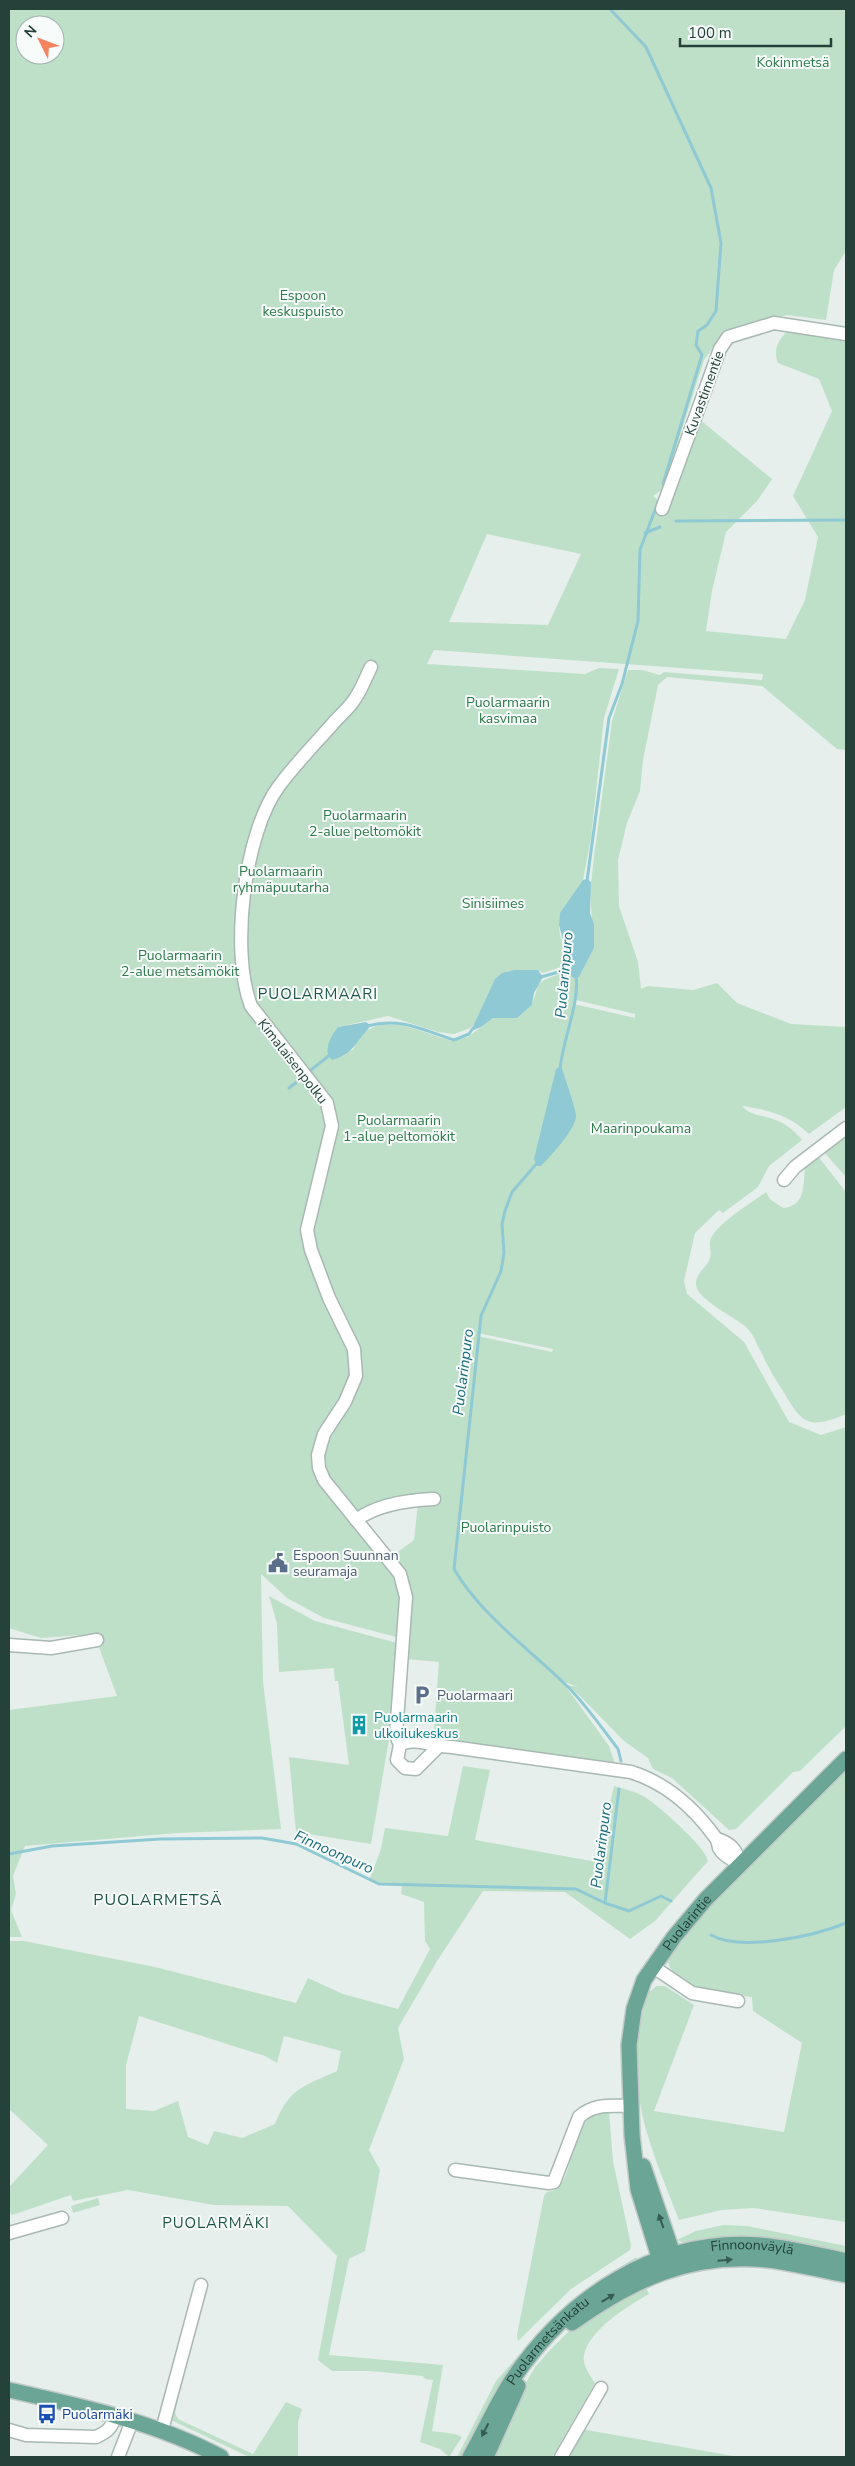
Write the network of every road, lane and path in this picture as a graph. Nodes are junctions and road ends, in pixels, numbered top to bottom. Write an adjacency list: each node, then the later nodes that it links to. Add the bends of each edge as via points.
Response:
1 (846, 334): 2 (street, Kuvastimentie, via 774,323 728,337 720,349)
2 (662, 509)
3 (371, 667): 7 (street, Kimalaisenpolku, via 356,698 278,788 262,817 250,859 241,931 241,962 245,991 251,1006 327,1103 332,1126 307,1230 329,1298 354,1349 356,1376 353,1387 324,1434 318,1455 324,1480)
4 (846, 1128): 5 (street, via 795,1167)
5 (784, 1180)
6 (434, 1499): 7 (street, via 412,1500 381,1508)
7 (356, 1520): 10 (street, Kimalaisenpolku, via 400,1574 406,1597 396,1735)
8 (97, 1640): 9 (street, via 51,1648)
9 (9, 1645)
10 (400, 1745): 11 (street, via 412,1740); 11 (street, via 396,1755 398,1760 410,1769 420,1766)
11 (438, 1747): 13 (street, via 637,1774 674,1794 716,1839 732,1846)
12 (846, 1759): 13 (main road, Puolarintie)
13 (740, 1863): 14 (main road, Puolarintie)
14 (652, 1966): 15 (street, via 692,1993); 16 (main road, Puolarintie, via 634,2008 629,2046)
15 (738, 2001)
16 (630, 2106): 17 (street, via 601,2106 587,2110 579,2117 554,2182); 21 (main road, Puolarintie, via 638,2189)
17 (455, 2170)
18 (62, 2218): 19 (street)
19 (9, 2233)
20 (846, 2261): 21 (main road, Finnoonväylä, via 760,2245 721,2246)
21 (668, 2262): 22 (main road, Finnoonväylä, one-way to 22, via 768,2260); 32 (main road, Puolarmetsänkatu, one-way to 32, via 596,2291 556,2326 511,2381); 33 (main road, Puolarmetsänkatu, one-way to 21, via 518,2387 549,2344 596,2305)
22 (846, 2275)
23 (201, 2285): 29 (street)
24 (601, 2388): 34 (street)
25 (9, 2390): 26 (main road)
26 (115, 2416): 27 (main road); 28 (street, via 106,2433 96,2437 26,2435)
27 (132, 2421): 29 (main road); 30 (street)
28 (9, 2430)
29 (162, 2430): 31 (main road)
30 (118, 2457)
31 (221, 2457)
32 (470, 2457)
33 (486, 2457)
34 (561, 2457)

